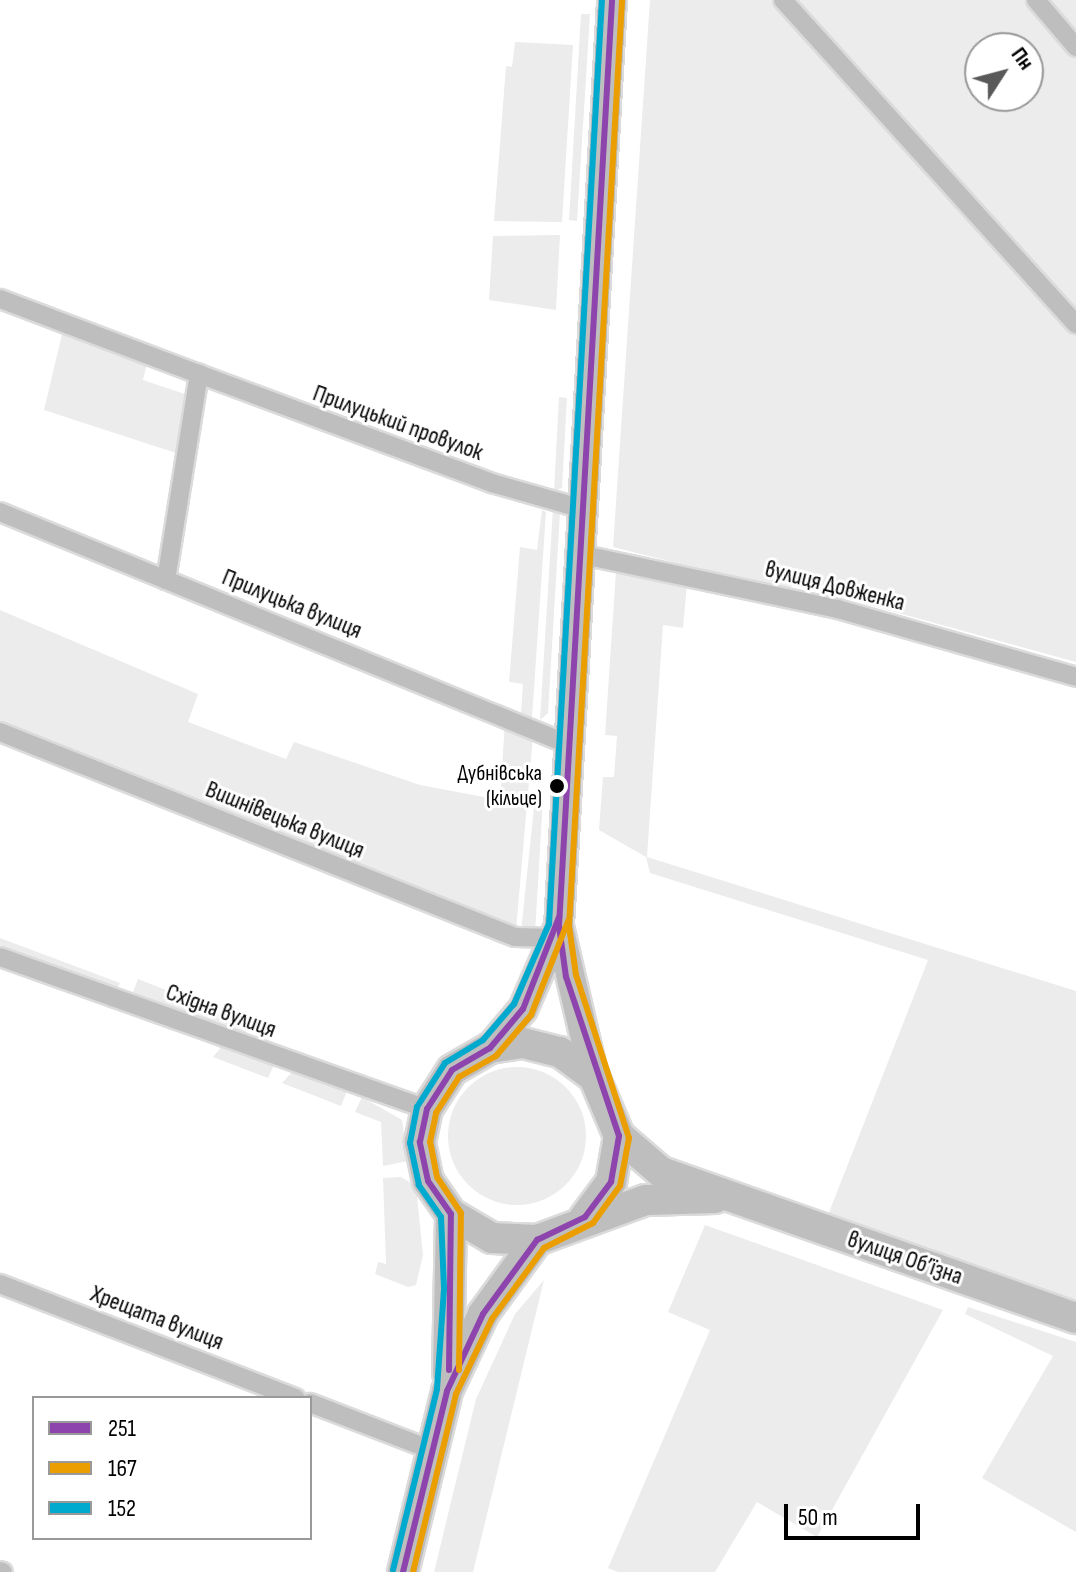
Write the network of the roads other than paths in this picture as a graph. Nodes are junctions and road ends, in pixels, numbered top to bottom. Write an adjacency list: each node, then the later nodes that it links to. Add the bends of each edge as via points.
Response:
1 (612, 0): 8 (main road)
2 (783, 0): 6 (street)
3 (1036, 0): 4 (street)
4 (1076, 47)
5 (0, 299): 7 (street, Прилуцький провулок)
6 (1076, 324)
7 (199, 374): 8 (street, Прилуцький провулок, via 492,483); 11 (street)
8 (583, 509): 10 (main road)
9 (0, 512): 11 (street, Прилуцька вулиця)
10 (579, 554): 12 (street, вулиця Довженка, via 838,609); 14 (main road)
11 (166, 580): 14 (street, Прилуцька вулиця)
12 (1076, 677)
13 (0, 732): 15 (street, Вишнівецька вулиця, via 515,937)
14 (565, 743): 15 (main road)
15 (557, 932): 17 (main road, via 523,1009); 18 (main road)
16 (0, 957): 19 (street, Східна вулиця)
17 (490, 1048): 18 (highway, via 523,1043 560,1052); 19 (highway, via 452,1070)
18 (594, 1077): 20 (highway)
19 (427, 1109): 22 (highway, via 420,1142 428,1181)
20 (619, 1136): 21 (highway, вулиця Об’їзна, via 661,1172); 23 (highway, via 611,1182)
21 (733, 1197): 23 (highway, via 646,1200); 26 (highway, вулиця Об’їзна)
22 (451, 1214): 24 (highway, via 492,1238); 27 (highway)
23 (585, 1217): 24 (highway)
24 (537, 1240): 27 (highway, via 483,1314)
25 (0, 1284): 28 (street, Хрещата вулиця)
26 (1076, 1318)
27 (447, 1391): 30 (highway)
28 (291, 1396)
29 (312, 1404): 30 (street)
30 (432, 1450): 31 (highway)
31 (403, 1572)

